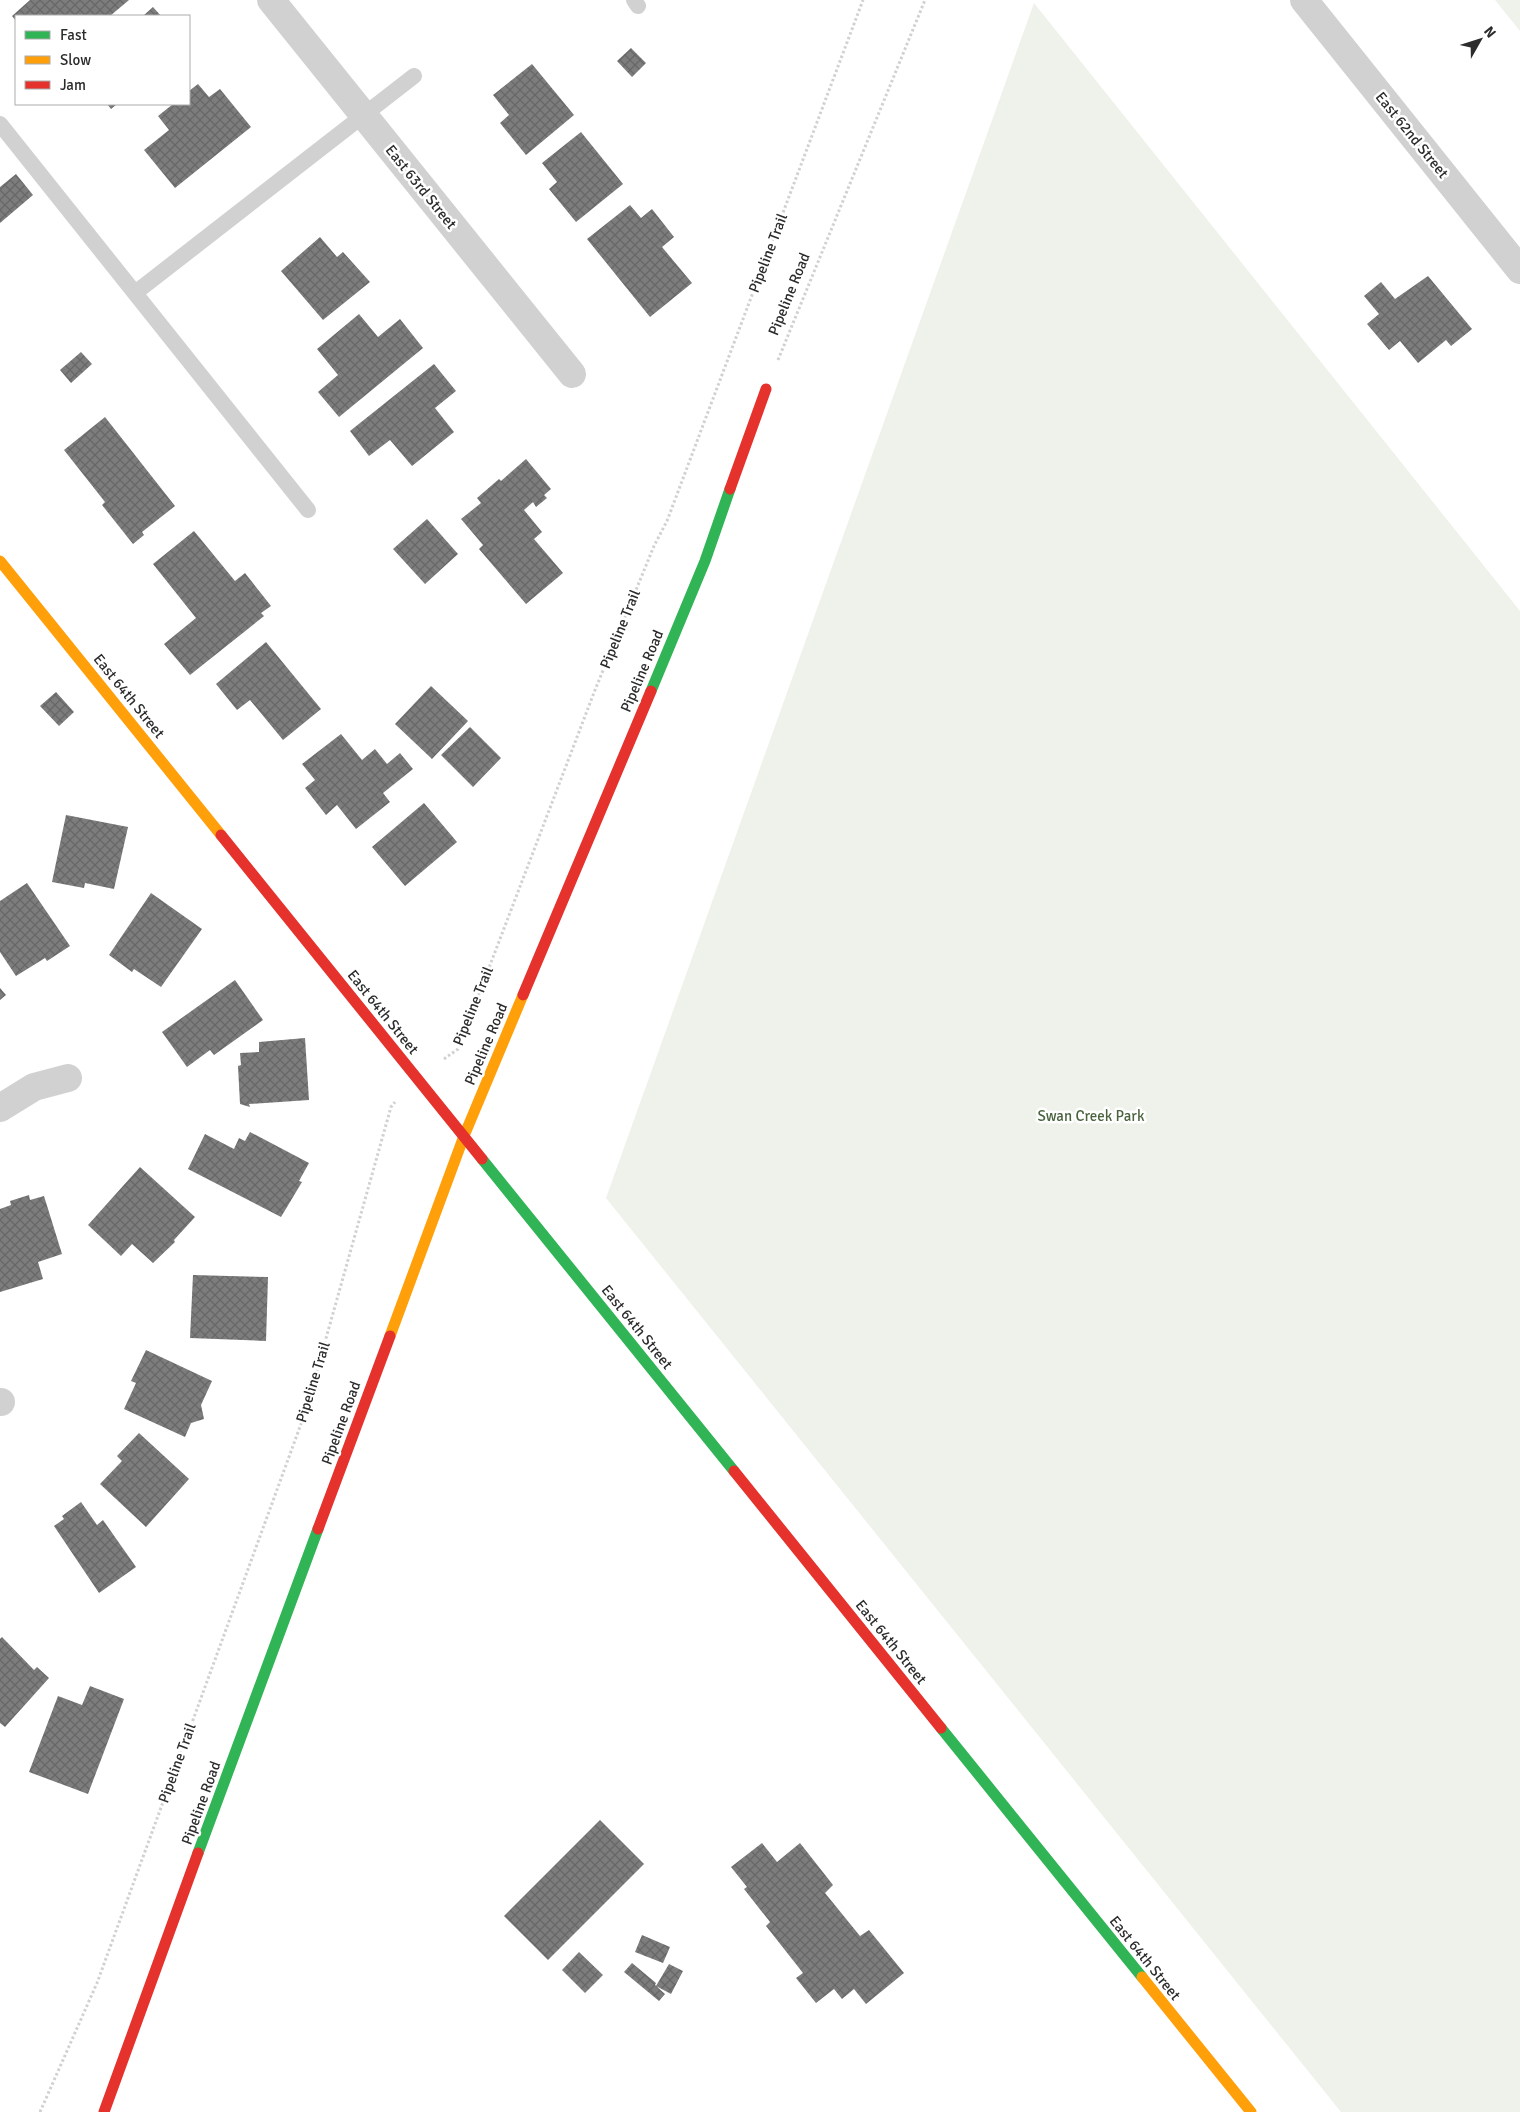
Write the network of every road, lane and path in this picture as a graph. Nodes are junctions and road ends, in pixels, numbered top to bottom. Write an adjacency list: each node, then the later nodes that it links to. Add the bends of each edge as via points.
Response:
1 (271, 0): 6 (street, East 63rd Street)
2 (863, 0): 15 (path, Pipeline Trail, via 667,521 599,682 458,1049)
3 (925, 0): 11 (path, Pipeline Road)
4 (1304, 0): 8 (street, East 62nd Street)
5 (414, 76): 6 (lane)
6 (364, 116): 9 (lane); 10 (street, East 63rd Street)
7 (0, 124): 9 (lane)
8 (1520, 270)
9 (135, 293): 12 (lane)
10 (572, 374)
11 (766, 389): 17 (street, Pipeline Road, via 704,562)
12 (308, 510)
13 (0, 561): 15 (street, East 64th Street)
14 (68, 1078): 16 (street, via 34,1087)
15 (416, 1078): 17 (street, East 64th Street); 18 (path, Pipeline Trail, via 391,1107 305,1413 97,1983)
16 (0, 1108)
17 (464, 1136): 19 (street, Pipeline Road); 20 (street, East 64th Street)
18 (40, 2112)
19 (104, 2112)
20 (1251, 2112)

